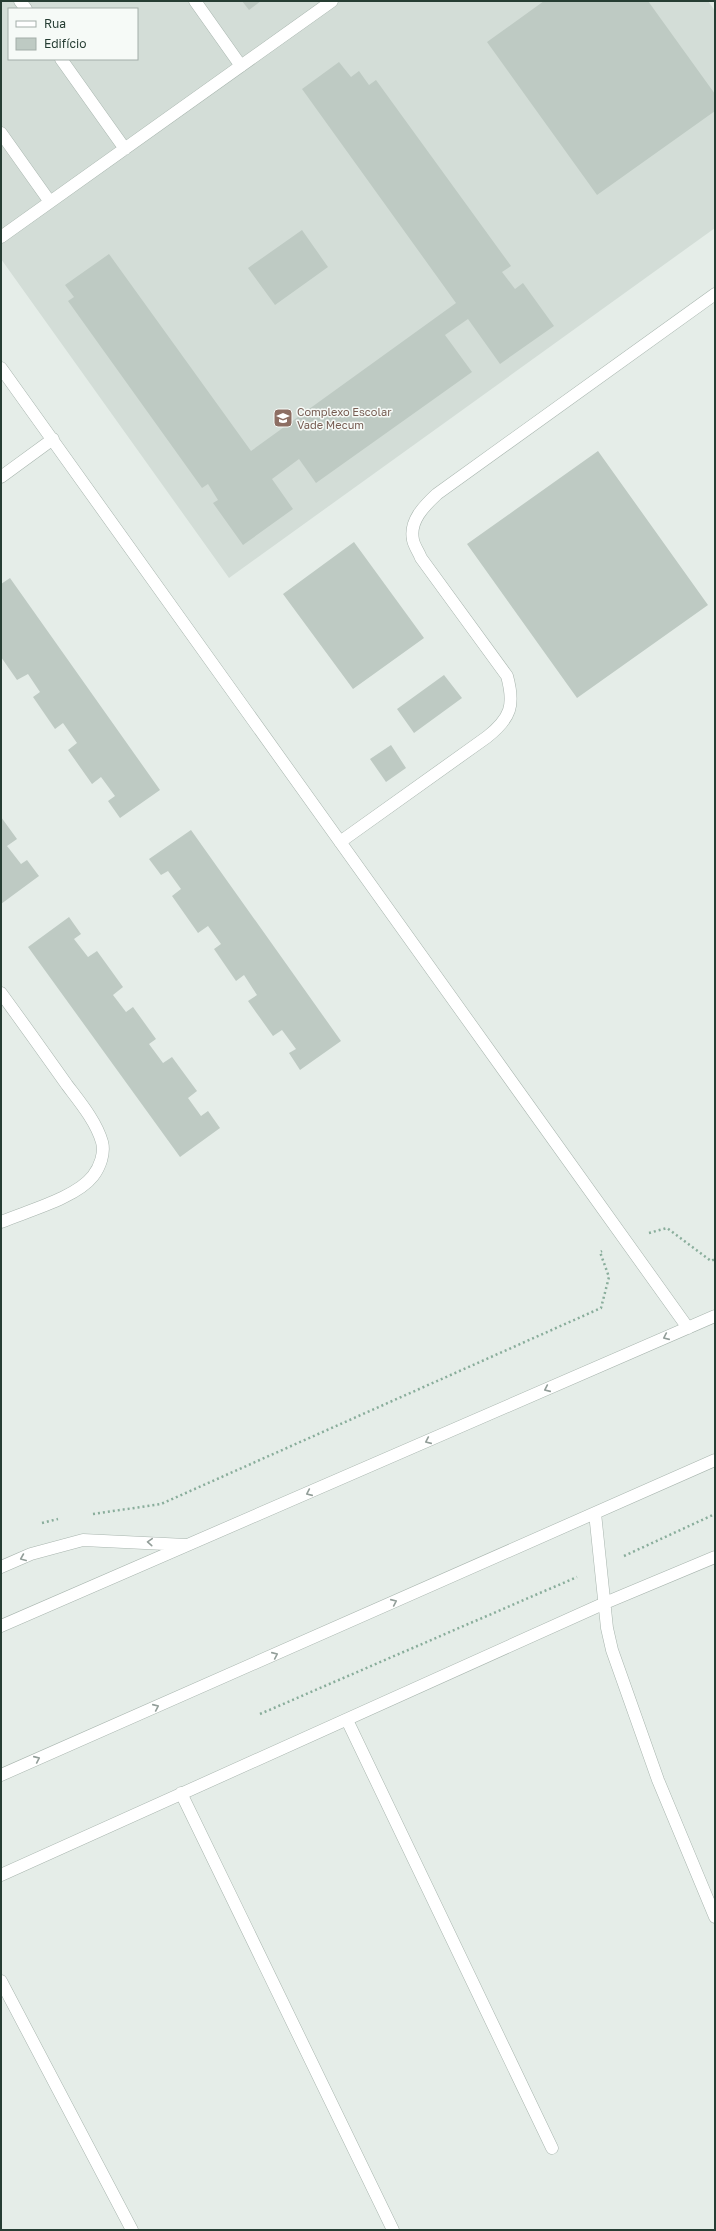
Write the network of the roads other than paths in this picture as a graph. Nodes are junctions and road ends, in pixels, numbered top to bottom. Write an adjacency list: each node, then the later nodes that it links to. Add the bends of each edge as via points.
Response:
1 (195, 1): 4 (street)
2 (332, 1): 4 (street)
3 (62, 60): 6 (street)
4 (242, 66): 6 (street)
5 (1, 134): 7 (street)
6 (125, 149): 7 (street)
7 (50, 202): 8 (street)
8 (1, 237)
9 (715, 294): 13 (street, via 437,494 422,508 414,524 413,540 421,558 507,676 512,692 510,710 503,724 488,737)
10 (1, 368): 11 (street)
11 (52, 439): 12 (street); 13 (street)
12 (1, 477)
13 (340, 842): 17 (street)
14 (1, 993): 15 (street, via 82,1106 102,1142 99,1166 92,1177 75,1191)
15 (1, 1222)
16 (715, 1316): 17 (street)
17 (688, 1328): 20 (street, one-way to 20)
18 (715, 1460): 19 (street)
19 (595, 1513): 23 (street); 26 (street, one-way to 19)
20 (189, 1545): 22 (street, one-way to 22, via 83,1540 31,1554); 24 (street)
21 (715, 1557): 23 (street)
22 (1, 1567)
23 (605, 1602): 25 (street); 29 (street, via 612,1650 658,1780)
24 (1, 1626)
25 (347, 1720): 27 (street); 31 (street)
26 (1, 1775)
27 (181, 1794): 28 (street); 33 (street)
28 (1, 1875)
29 (715, 1917)
30 (1, 1981): 32 (street)
31 (552, 2148)
32 (132, 2230)
33 (393, 2230)

